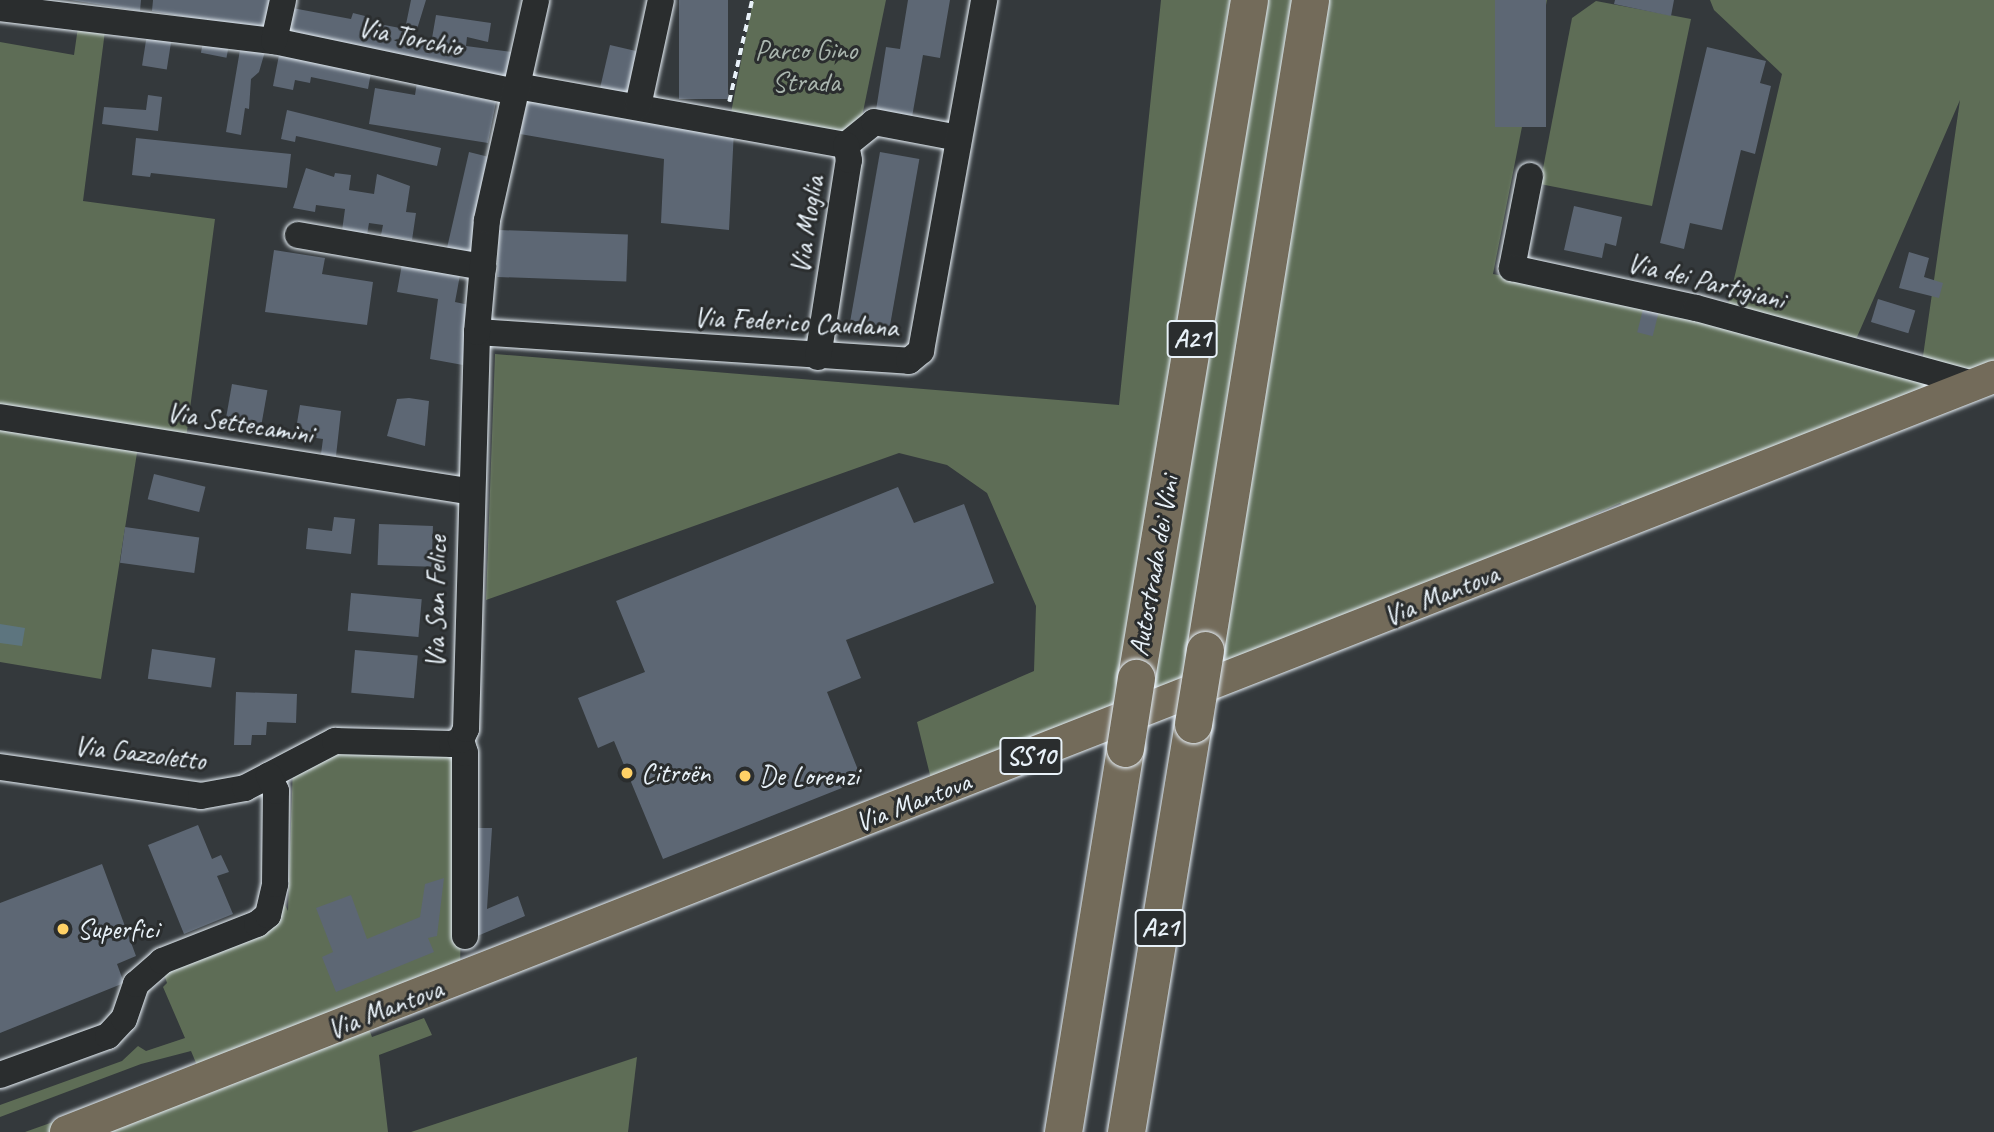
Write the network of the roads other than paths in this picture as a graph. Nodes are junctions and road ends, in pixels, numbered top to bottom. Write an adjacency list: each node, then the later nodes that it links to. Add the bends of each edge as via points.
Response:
1 (282, 0): 9 (street)
2 (536, 0): 10 (street, Via San Felice)
3 (661, 0): 11 (street)
4 (984, 0): 12 (street, Via Federico Caudana)
5 (1249, 0): 29 (highway, Autostrada dei Vini / A21, bridge)
6 (1310, 0): 16 (highway, A21)
7 (1333, 0): 16 (highway, via 1303,143)
8 (0, 8): 9 (street, Via Torchio)
9 (274, 41): 10 (street, Via Torchio)
10 (516, 89): 11 (street, Via Torchio); 17 (street, Via San Felice, via 487,220)
11 (638, 106): 13 (street, Via Torchio)
12 (959, 138): 13 (street, via 874,122); 19 (street, Via Federico Caudana, via 920,352 909,361 896,363)
13 (846, 145): 19 (street, Via Moglia, via 849,160)
14 (1530, 176): 20 (street, Via dei Partigiani, via 1512,268 1696,308)
15 (298, 235): 17 (street)
16 (1267, 254): 30 (highway, A21, bridge)
17 (483, 268): 18 (street, Via San Felice)
18 (477, 332): 19 (street, Via Federico Caudana); 22 (street, Via San Felice)
19 (818, 357)
20 (1984, 381): 28 (main road, Via Mantova / SS10)
21 (0, 417): 22 (street, Via Settecamini)
22 (469, 491): 23 (street, Via San Felice, via 466,729)
23 (461, 740): 25 (street, Via Gazzoletto, via 452,744 335,741); 26 (street, Via San Felice, via 466,753)
24 (0, 767): 25 (street, Via Gazzoletto, via 201,796 245,788)
25 (269, 776): 27 (street, via 276,791 275,884 268,915 257,925 162,961 136,984 124,1019 108,1036)
26 (465, 936)
27 (0, 1075)
28 (66, 1132)
29 (1063, 1132)
30 (1126, 1132)

